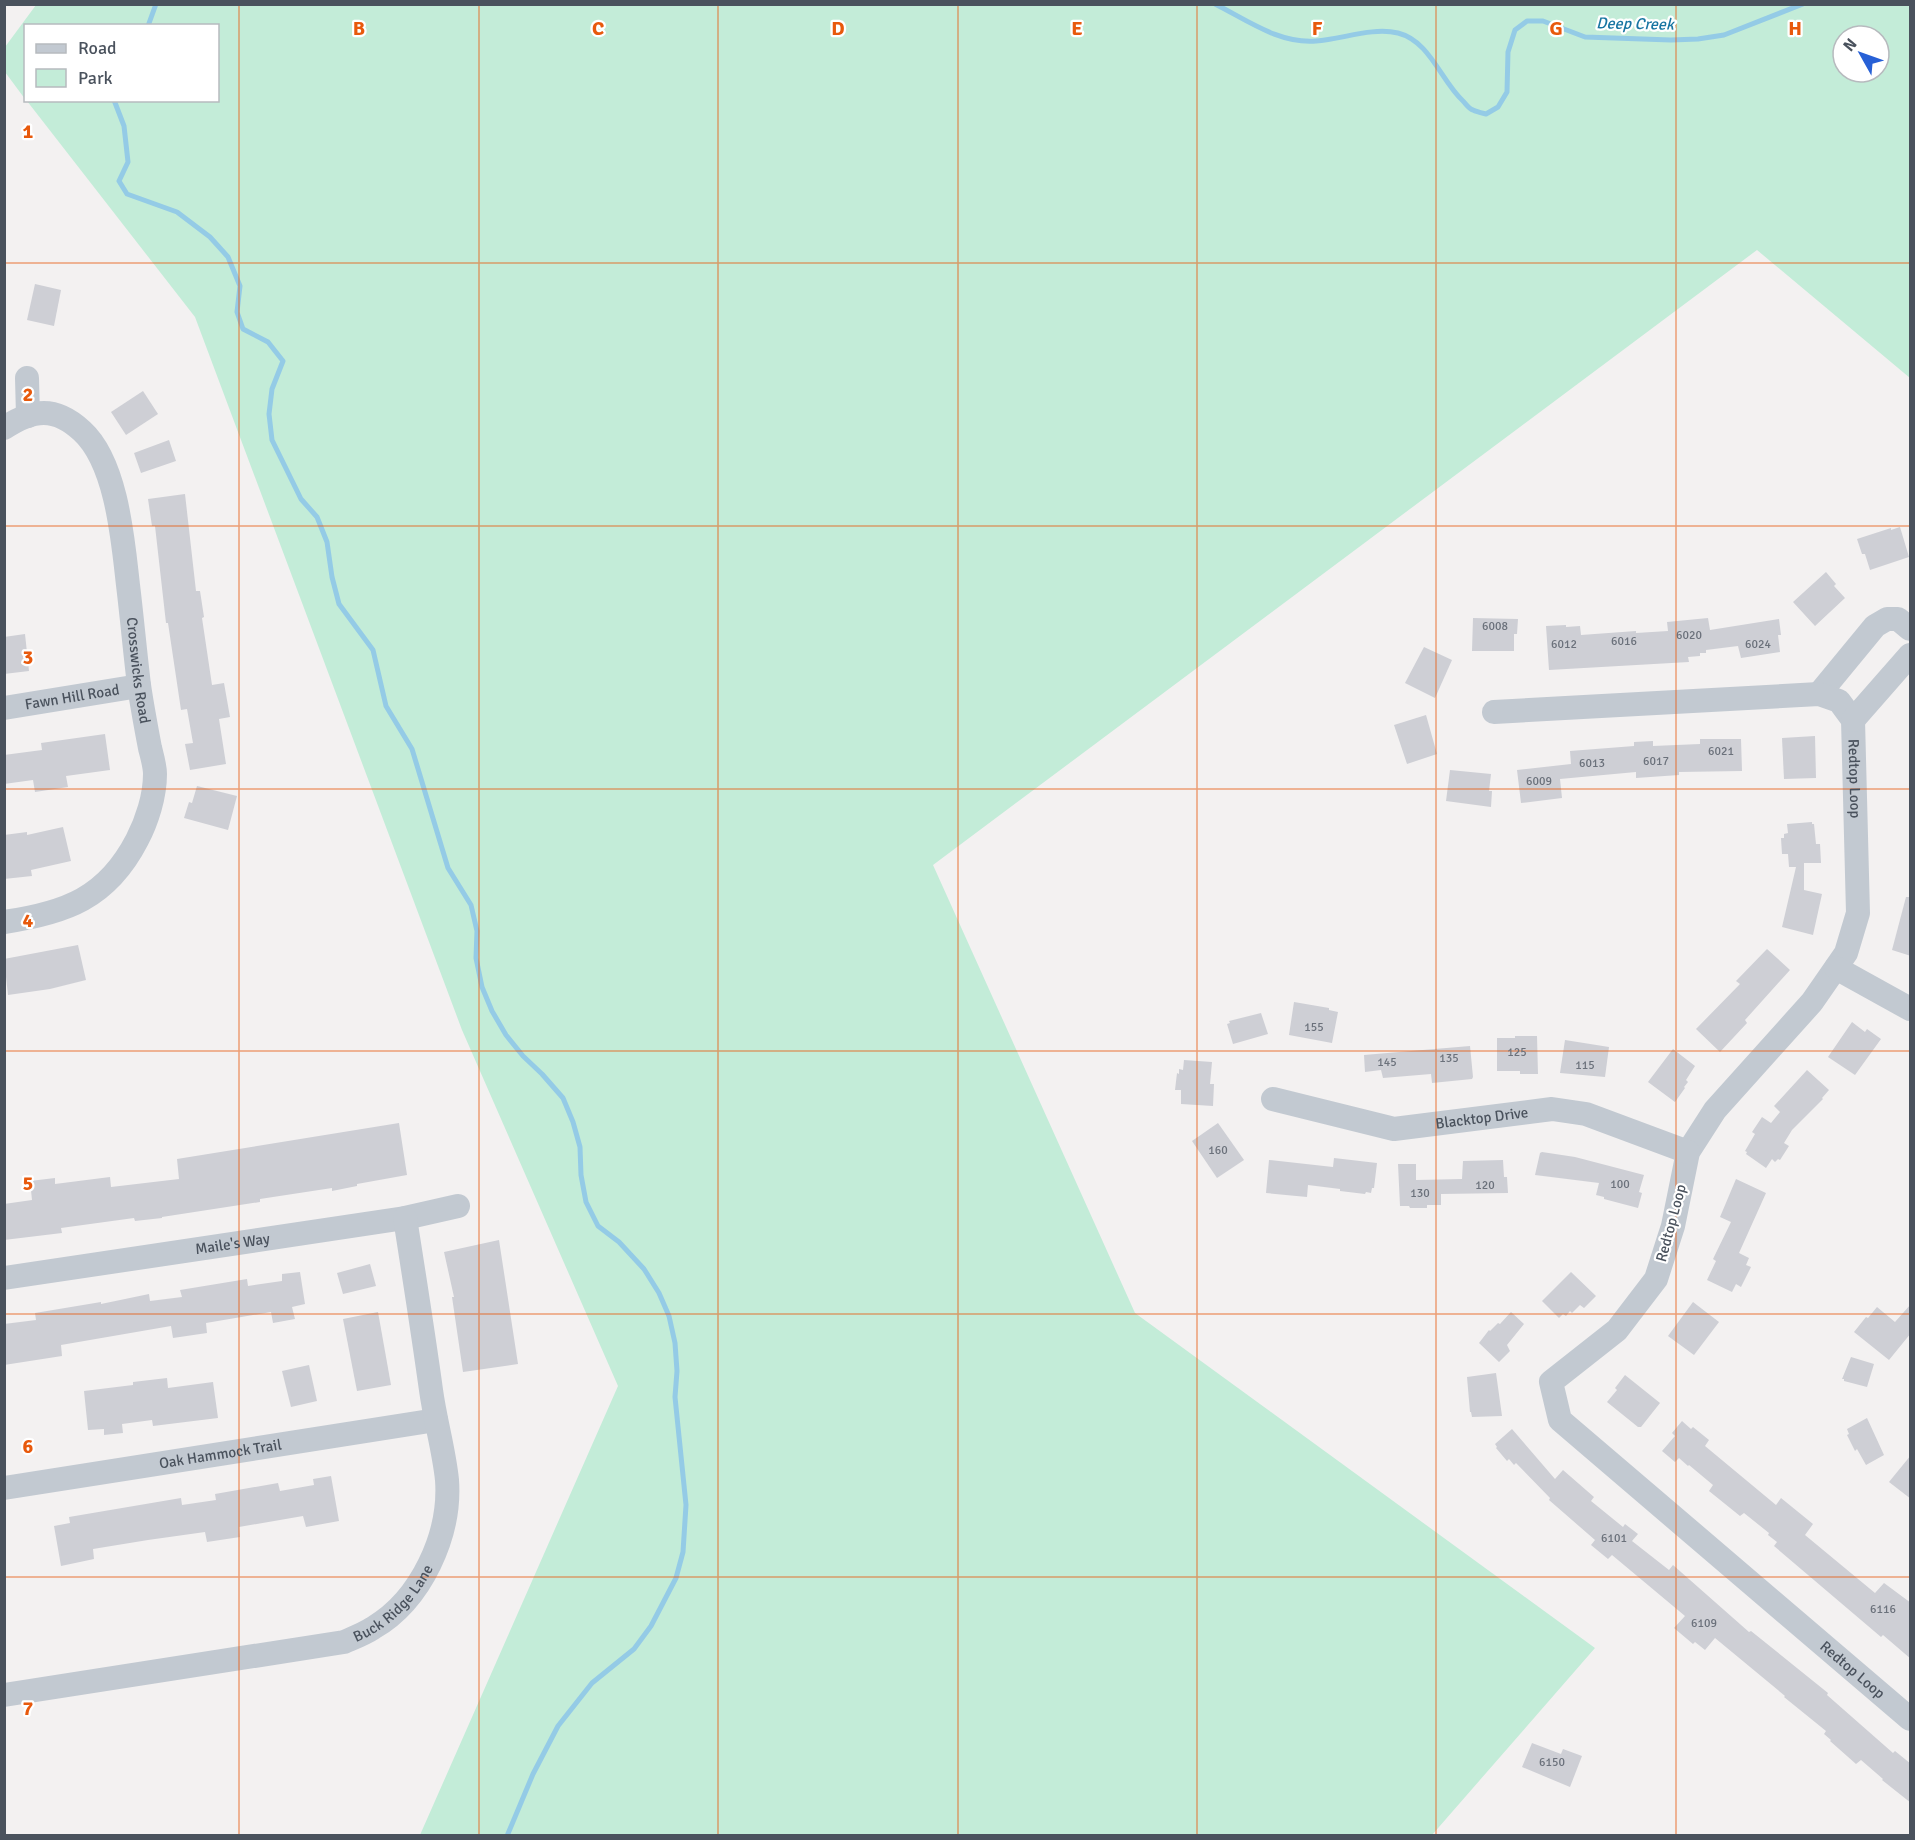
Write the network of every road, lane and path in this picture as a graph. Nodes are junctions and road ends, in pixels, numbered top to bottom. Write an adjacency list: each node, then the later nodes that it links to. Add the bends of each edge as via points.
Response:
1 (27, 378): 2 (street)
2 (28, 416): 3 (street, Crosswicks Road); 6 (street, Crosswicks Road, via 53,413 70,421 84,432 109,477 121,524)
3 (4, 428)
4 (1911, 628): 7 (street, via 1898,619 1887,619 1875,626)
5 (1911, 654): 10 (street, Redtop Loop)
6 (140, 686): 8 (street, Fawn Hill Road); 11 (street, Crosswicks Road, via 155,774 150,808 138,839 121,866 82,901 57,911)
7 (1819, 693): 9 (street); 10 (street, Redtop Loop, via 1839,701)
8 (4, 708)
9 (1494, 712)
10 (1853, 720): 12 (street, Redtop Loop, via 1858,912 1846,953)
11 (4, 922)
12 (1836, 968): 13 (street); 15 (street, Redtop Loop, via 1812,1002 1715,1110)
13 (1911, 1009)
14 (1273, 1099): 15 (street, Blacktop Drive, via 1394,1129 1552,1109 1586,1114)
15 (1688, 1152): 22 (street, Redtop Loop, via 1673,1226 1656,1279 1617,1330 1551,1382 1560,1420)
16 (458, 1206): 17 (street, Maile's Way)
17 (405, 1218): 18 (street, Maile's Way); 19 (street, Buck Ridge Lane)
18 (4, 1278)
19 (435, 1420): 20 (street, Oak Hammock Trail); 21 (street, Buck Ridge Lane, via 447,1480 447,1510 435,1554 401,1605 374,1628 333,1644)
20 (4, 1488)
21 (4, 1695)
22 (1911, 1719)

